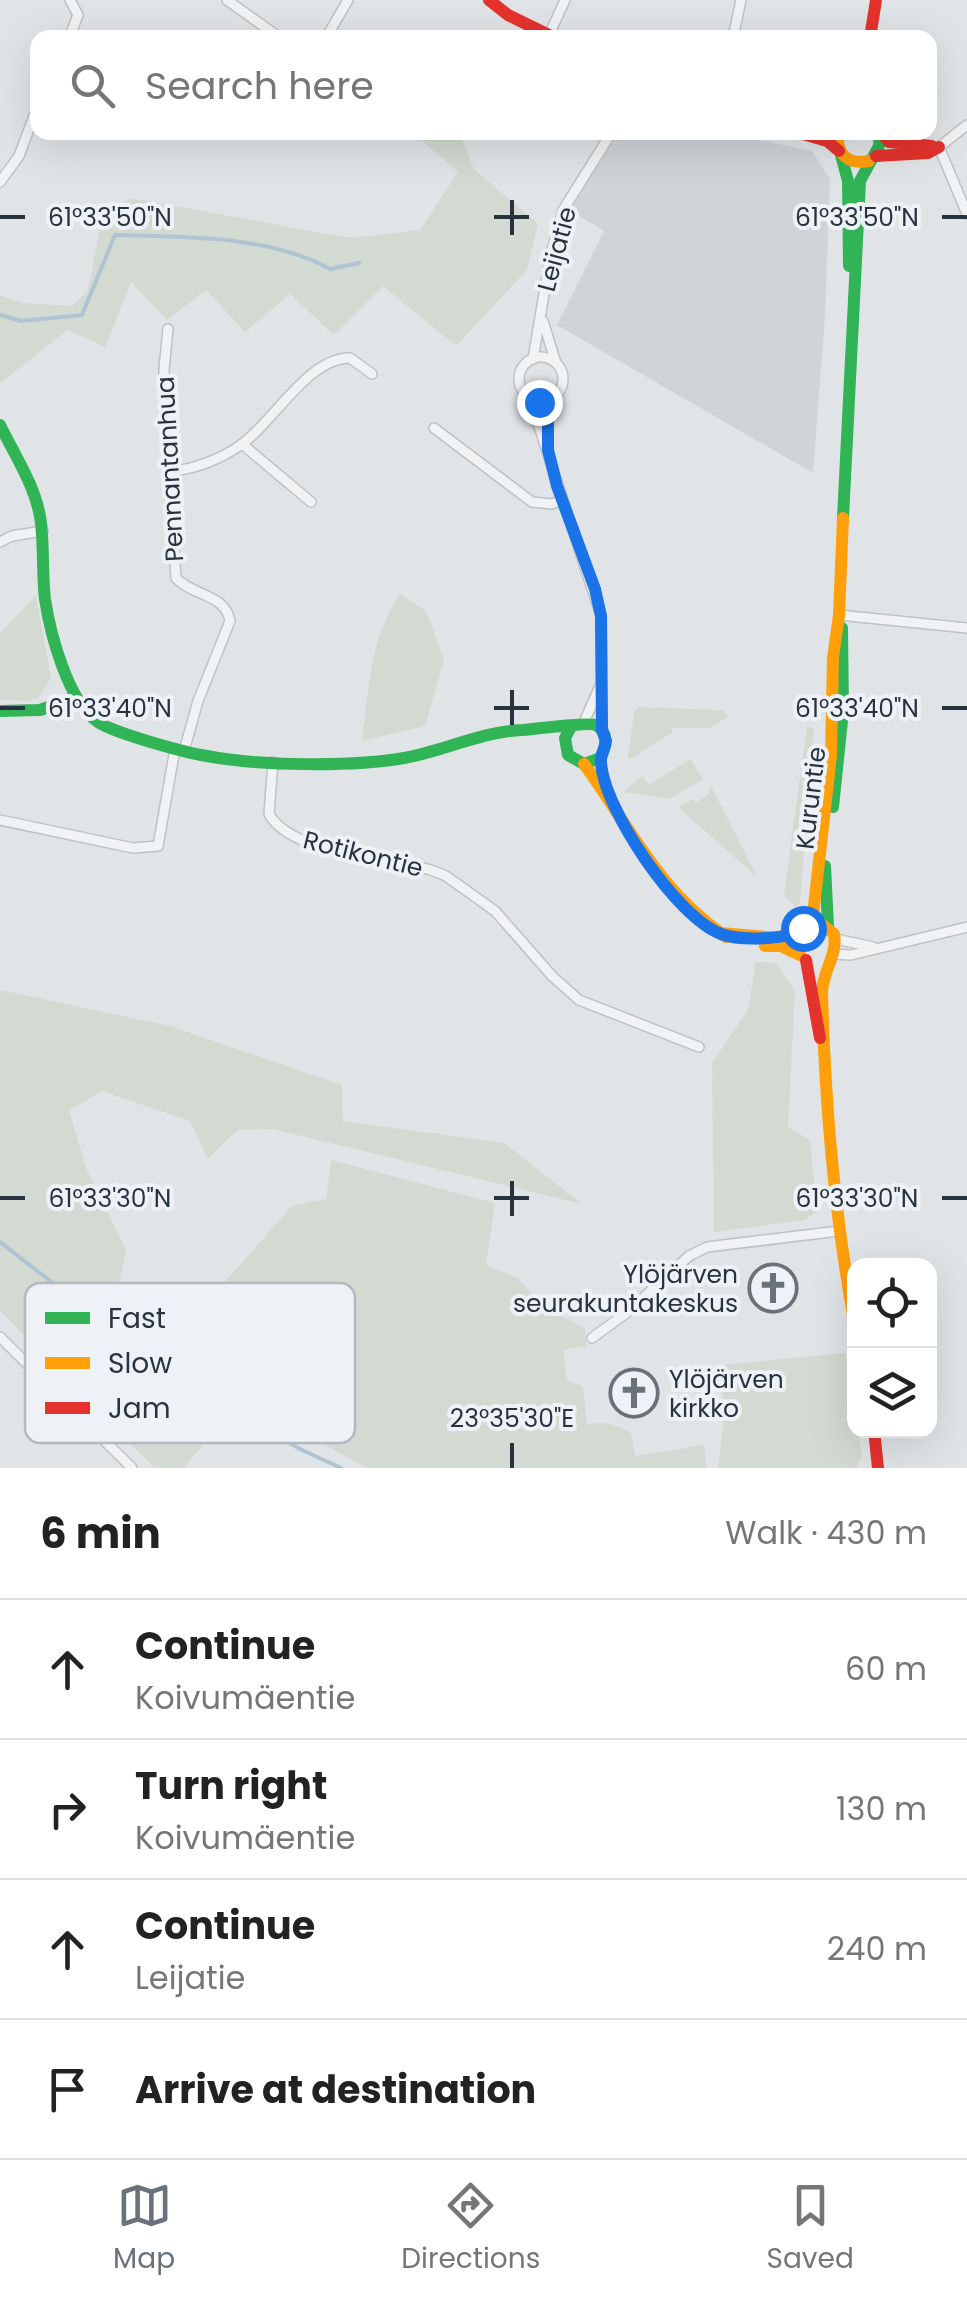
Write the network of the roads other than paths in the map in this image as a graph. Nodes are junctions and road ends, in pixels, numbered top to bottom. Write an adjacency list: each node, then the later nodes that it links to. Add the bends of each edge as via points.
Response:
1 (70, 0): 8 (street, via 78,15)
2 (227, 0): 9 (street)
3 (348, 0): 10 (street)
4 (490, 0): 11 (main road)
5 (565, 0): 12 (street)
6 (741, 0): 13 (street)
7 (876, 0): 14 (main road)
8 (72, 30)
9 (269, 30)
10 (331, 30)
11 (540, 30)
12 (554, 30)
13 (735, 30)
14 (871, 30)
15 (967, 125): 22 (street)
16 (30, 126): 25 (street)
17 (607, 140): 28 (street, Leijatie, via 563,210)
18 (824, 140): 23 (main road)
19 (839, 140): 23 (main road, Kuruntie)
20 (881, 140): 24 (main road, Kuruntie)
21 (888, 140): 22 (main road)
22 (940, 147): 24 (main road); 26 (street)
23 (840, 153): 24 (main road, via 854,163); 27 (main road, Kuruntie, via 848,181)
24 (872, 158): 27 (main road, Kuruntie, via 860,181)
25 (0, 182)
26 (967, 214)
27 (851, 308): 44 (main road, Kuruntie)
28 (542, 318): 30 (street, Leijatie); 31 (street, Leijatie)
29 (168, 329): 39 (street, Pennantanhua)
30 (532, 359): 31 (street); 33 (street, Leijatie, via 519,375)
31 (556, 363): 34 (street, Leijatie, via 563,379)
32 (372, 374): 37 (street, via 350,358 325,362)
33 (530, 399): 34 (street); 38 (street, Leijatie)
34 (548, 400): 38 (street, Leijatie)
35 (0, 425): 42 (main road, via 30,485)
36 (434, 428): 40 (street, via 532,502)
37 (242, 444): 39 (street, via 187,471); 41 (street)
38 (548, 450): 40 (street, Leijatie)
39 (170, 471): 53 (street, Pennantanhua, via 176,578 221,603 230,622)
40 (562, 500): 46 (street, Leijatie, via 601,616)
41 (311, 502)
42 (43, 531): 43 (street); 47 (main road, via 50,631)
43 (0, 542)
44 (839, 616): 45 (street); 59 (main road, Kuruntie); 60 (main road, Kuruntie, via 843,711 825,859)
45 (967, 628)
46 (602, 683): 49 (street, Leijatie); 51 (street, Leijatie)
47 (76, 697): 48 (main road, via 40,710); 53 (main road, via 98,722)
48 (0, 711)
49 (578, 724): 50 (main road); 51 (main road); 52 (main road)
50 (533, 730): 52 (main road); 55 (main road, via 468,737 404,758)
51 (602, 730): 54 (main road, via 606,748)
52 (564, 744): 56 (main road, via 568,756)
53 (179, 750): 55 (main road); 58 (street, via 158,846 133,848)
54 (600, 758): 56 (main road); 57 (main road)
55 (273, 762): 68 (street, Rotikontie, via 269,814 282,831 317,846 446,876 495,911 579,1000)
56 (584, 764): 57 (main road)
57 (609, 796): 63 (main road, via 657,876 693,916)
58 (0, 820)
59 (812, 924): 60 (main road); 62 (main road)
60 (828, 926): 64 (main road)
61 (967, 927): 65 (street)
62 (800, 932): 63 (main road, via 764,938); 67 (main road, via 796,944)
63 (720, 934): 67 (main road, via 742,945 780,946)
64 (836, 939): 65 (street); 66 (main road)
65 (880, 947): 66 (street)
66 (831, 957): 67 (main road, via 817,964); 69 (main road, via 822,985)
67 (803, 958): 69 (main road)
68 (699, 1047)
69 (826, 1065): 70 (main road)
70 (838, 1231): 71 (main road); 73 (street, via 707,1247)
71 (847, 1281)
72 (0, 1338): 74 (street)
73 (592, 1338)
74 (25, 1363)
75 (875, 1438): 78 (main road)
76 (107, 1443): 77 (street)
77 (132, 1468)
78 (881, 1468)

